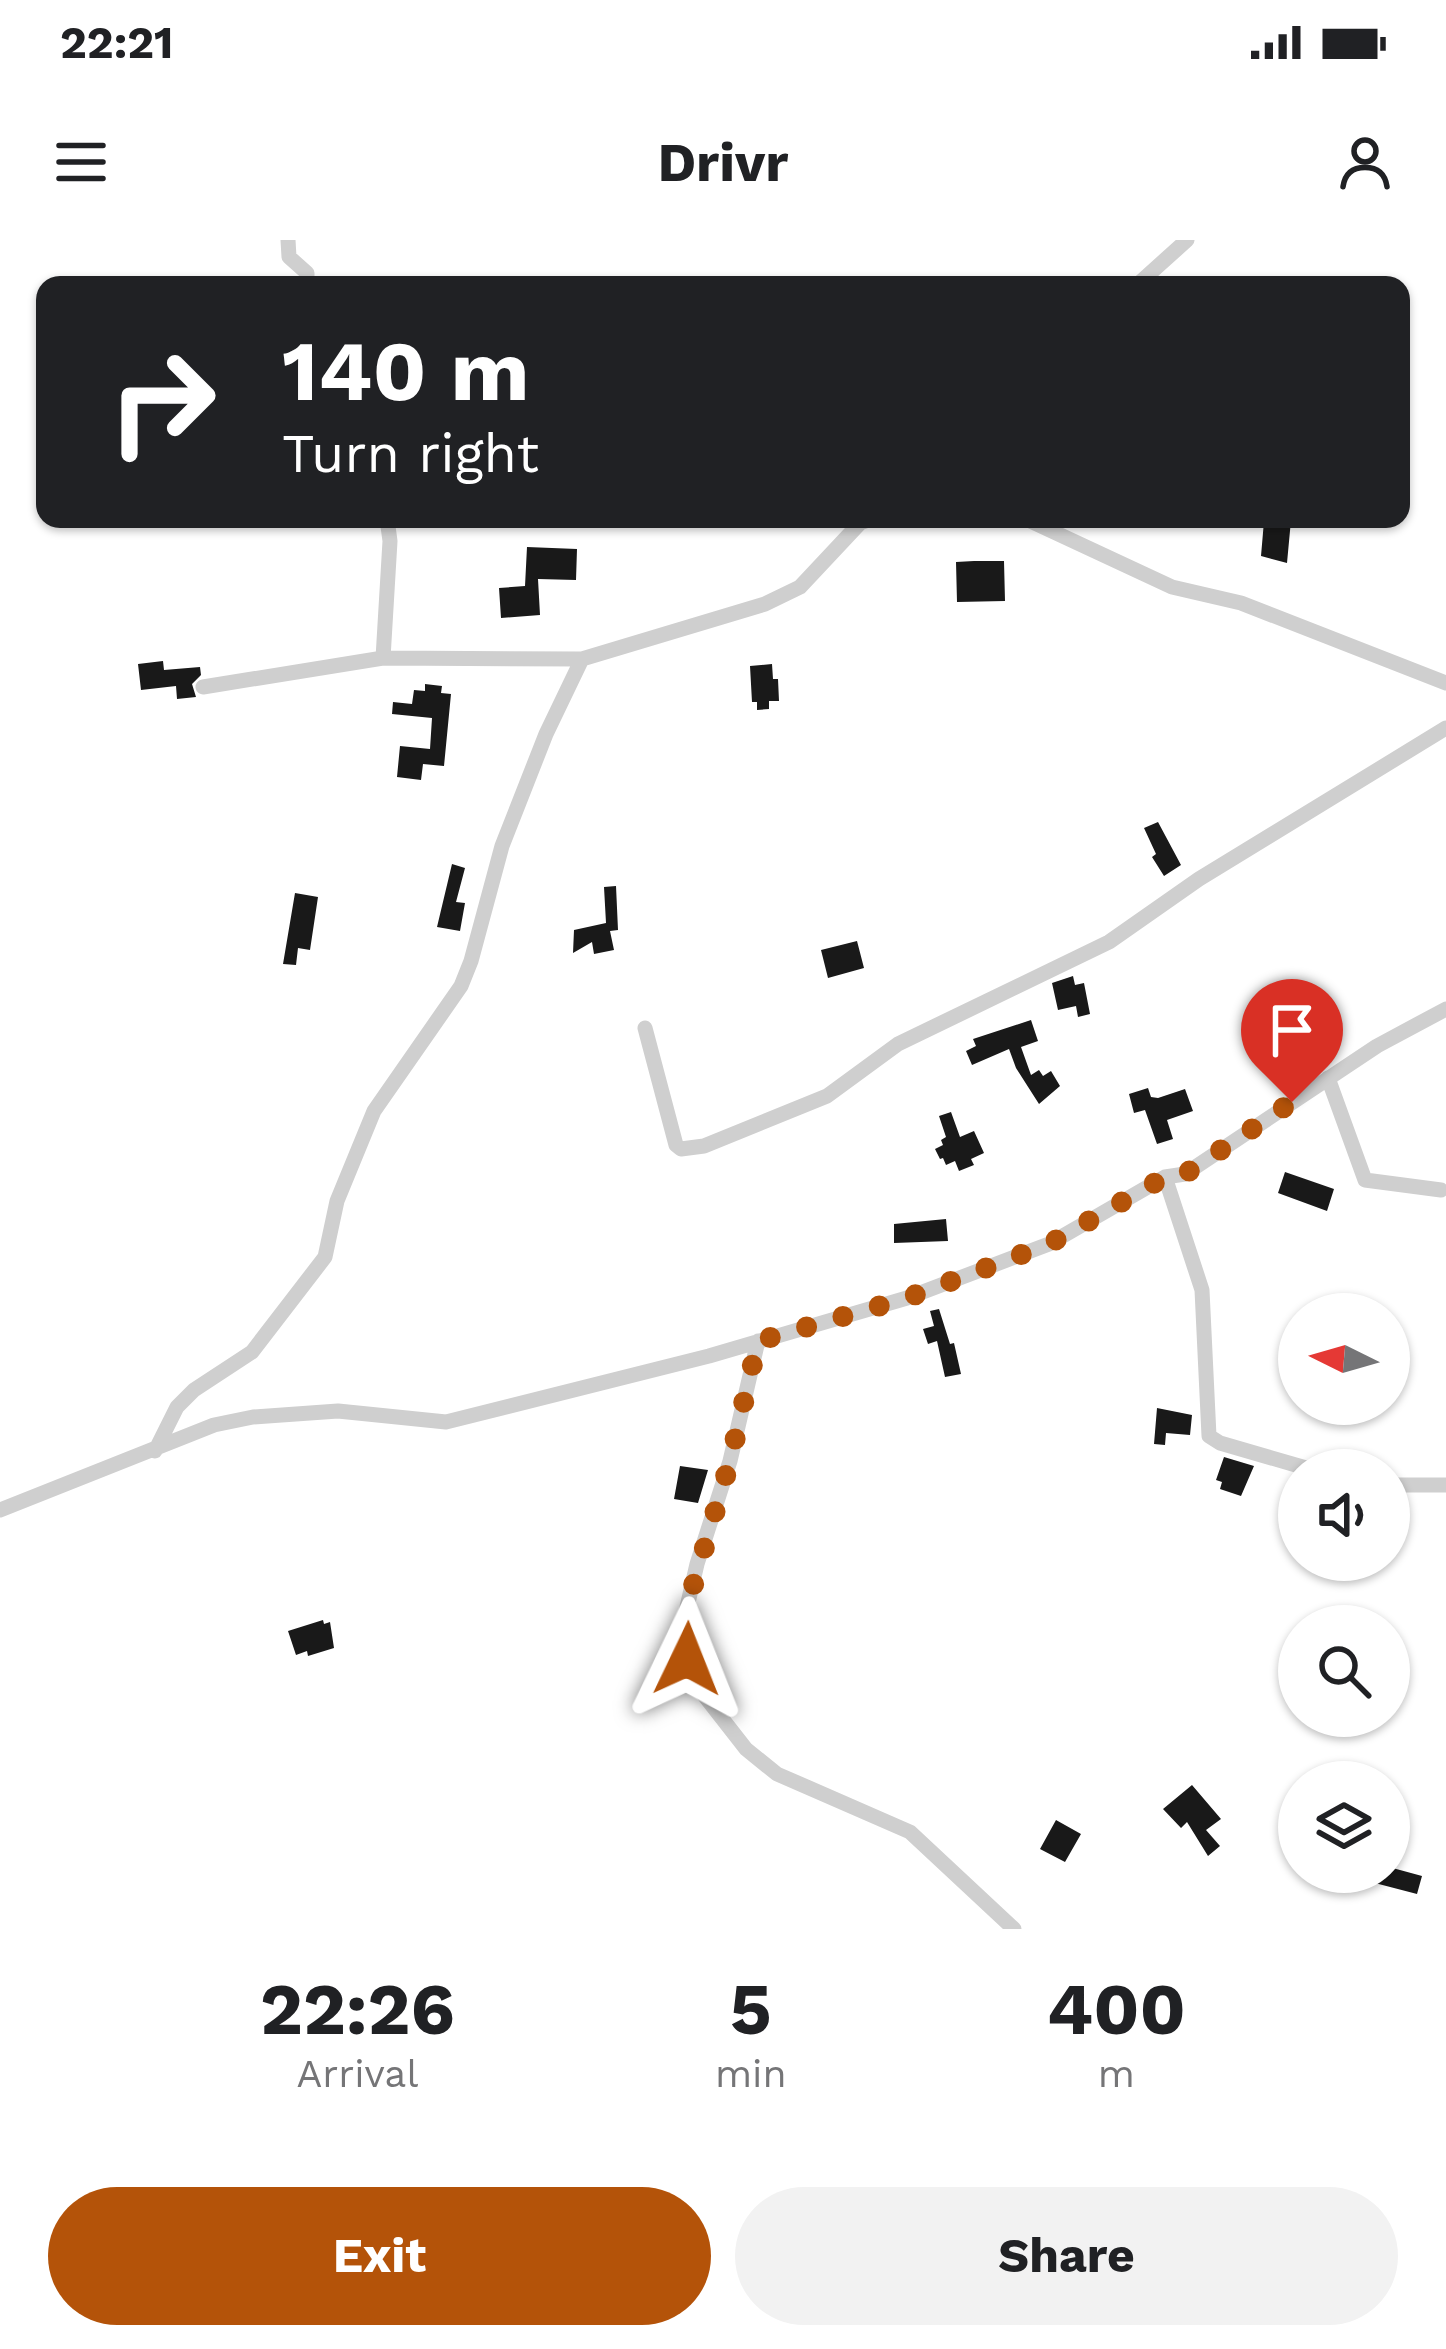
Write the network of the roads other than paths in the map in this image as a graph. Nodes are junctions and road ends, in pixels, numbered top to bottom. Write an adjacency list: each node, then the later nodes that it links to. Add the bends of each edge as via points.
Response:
1 (288, 240): 3 (street, via 289,256)
2 (1187, 240): 4 (street)
3 (307, 276)
4 (1148, 276)
5 (388, 528): 8 (street)
6 (847, 528): 9 (street, via 800,586 765,604)
7 (1045, 528): 10 (street, via 1172,587 1241,604)
8 (383, 658): 9 (street); 11 (street)
9 (582, 658): 19 (street, via 502,845 460,986 374,1111 337,1201 325,1257 253,1352 176,1407)
10 (1446, 683)
11 (203, 687)
12 (1446, 728): 14 (street, via 1108,942 898,1044 826,1096 704,1146 676,1144)
13 (1446, 1010): 15 (street)
14 (645, 1028)
15 (1328, 1078): 16 (street, via 1185,1174); 17 (street, via 1365,1180)
16 (1165, 1177): 18 (street, via 1049,1244 907,1298); 20 (street, via 1202,1290 1209,1436)
17 (1441, 1190)
18 (758, 1341): 19 (street, via 465,1418 421,1422 338,1411 254,1417); 24 (street, via 687,1607 696,1685 746,1749 777,1774 910,1832)
19 (154, 1451): 23 (street)
20 (1278, 1460)
21 (1410, 1485): 22 (street)
22 (1446, 1485)
23 (0, 1510)
24 (1014, 1929)

